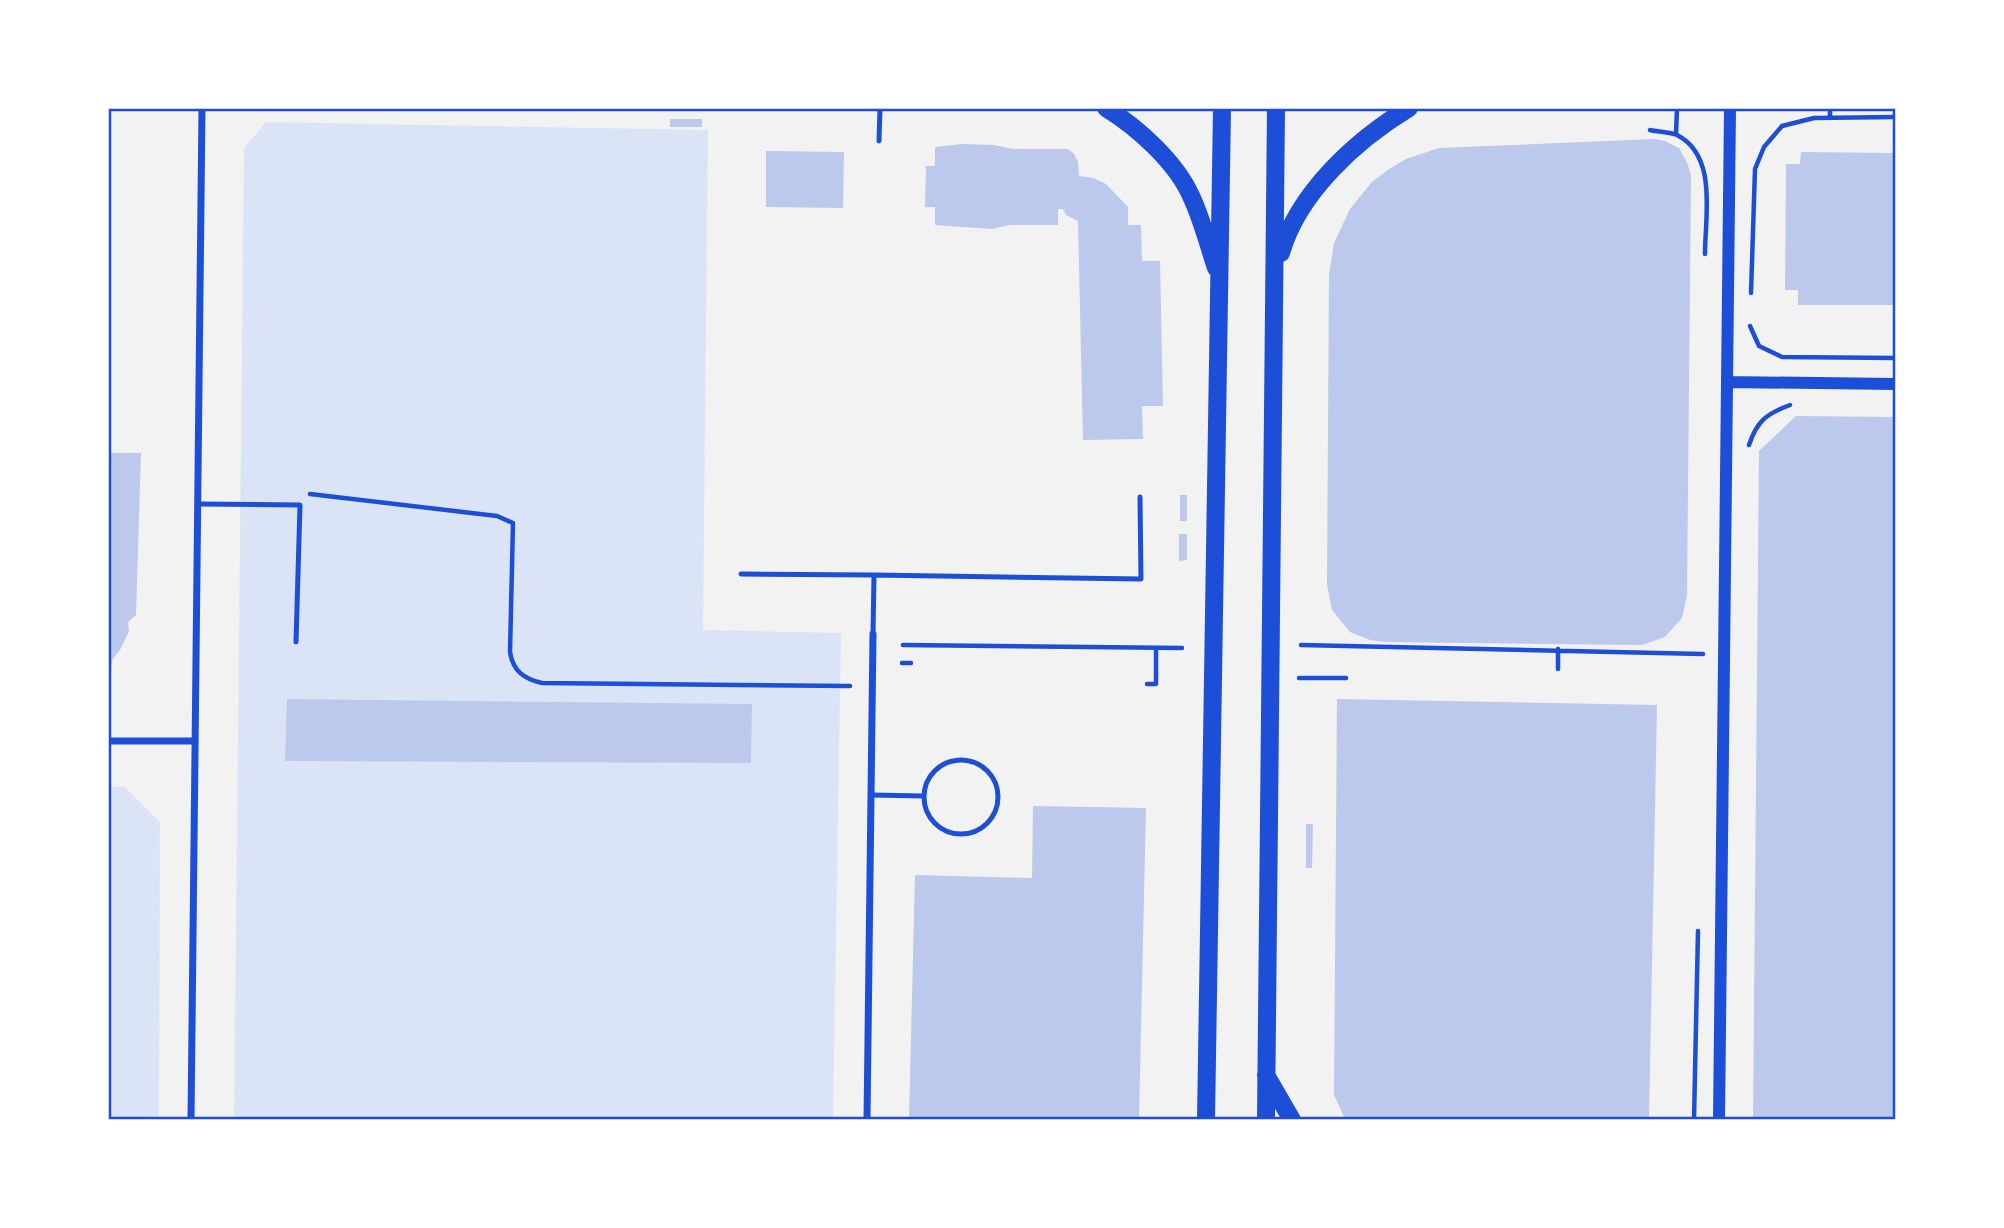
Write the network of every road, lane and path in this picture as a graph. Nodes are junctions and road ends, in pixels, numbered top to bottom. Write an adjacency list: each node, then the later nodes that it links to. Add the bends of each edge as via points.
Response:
1 (202, 108): 27 (street)
2 (880, 108): 14 (lane)
3 (1105, 108): 17 (main road, via 1162,154 1191,194)
4 (1222, 108): 17 (main road)
5 (1276, 108): 16 (main road)
6 (1409, 108): 16 (main road, via 1350,152 1325,178 1288,231)
7 (1677, 108): 13 (path)
8 (1730, 108): 21 (street)
9 (1830, 108): 10 (path)
10 (1830, 117): 11 (path); 18 (path, via 1782,126 1763,147 1755,169)
11 (1895, 117)
12 (1650, 130): 13 (path)
13 (1676, 134): 15 (path, via 1697,152 1705,171)
14 (879, 141)
15 (1705, 267)
16 (1275, 277): 52 (main road)
17 (1220, 281): 53 (main road)
18 (1751, 302)
19 (1751, 316): 20 (path, via 1750,329 1759,346 1782,357)
20 (1895, 358)
21 (1727, 382): 22 (street); 60 (street)
22 (1895, 384)
23 (1791, 405): 24 (path, via 1771,412 1754,429)
24 (1748, 448)
25 (305, 493): 46 (path, via 497,516 513,523 510,652 515,668 531,681)
26 (1140, 497): 29 (lane, via 1141,579)
27 (198, 504): 32 (lane, via 300,505); 48 (street)
28 (741, 574): 29 (lane)
29 (874, 575): 30 (lane)
30 (873, 634): 49 (street)
31 (1703, 640): 38 (path)
32 (296, 642)
33 (902, 645): 35 (path)
34 (1301, 645): 37 (path)
35 (1156, 648): 36 (path); 45 (path, via 1156,684)
36 (1182, 648)
37 (1558, 649): 38 (path); 42 (path)
38 (1703, 654): 41 (path)
39 (902, 663): 40 (path)
40 (911, 663)
41 (1703, 668)
42 (1558, 669)
43 (1300, 678): 44 (path)
44 (1346, 678)
45 (1147, 684)
46 (850, 686)
47 (108, 741): 48 (street)
48 (195, 741): 54 (street)
49 (871, 795): 50 (lane); 55 (street)
50 (924, 796): 50 (lane, via 933,772 943,764 967,760 989,772 998,806 993,817 974,833 950,834 930,819)
51 (1698, 928): 59 (path)
52 (1266, 1075): 57 (main road); 58 (main road)
53 (1206, 1111): 56 (main road)
54 (191, 1119)
55 (867, 1119)
56 (1195, 1119)
57 (1266, 1119)
58 (1292, 1119)
59 (1694, 1119)
60 (1719, 1119)

